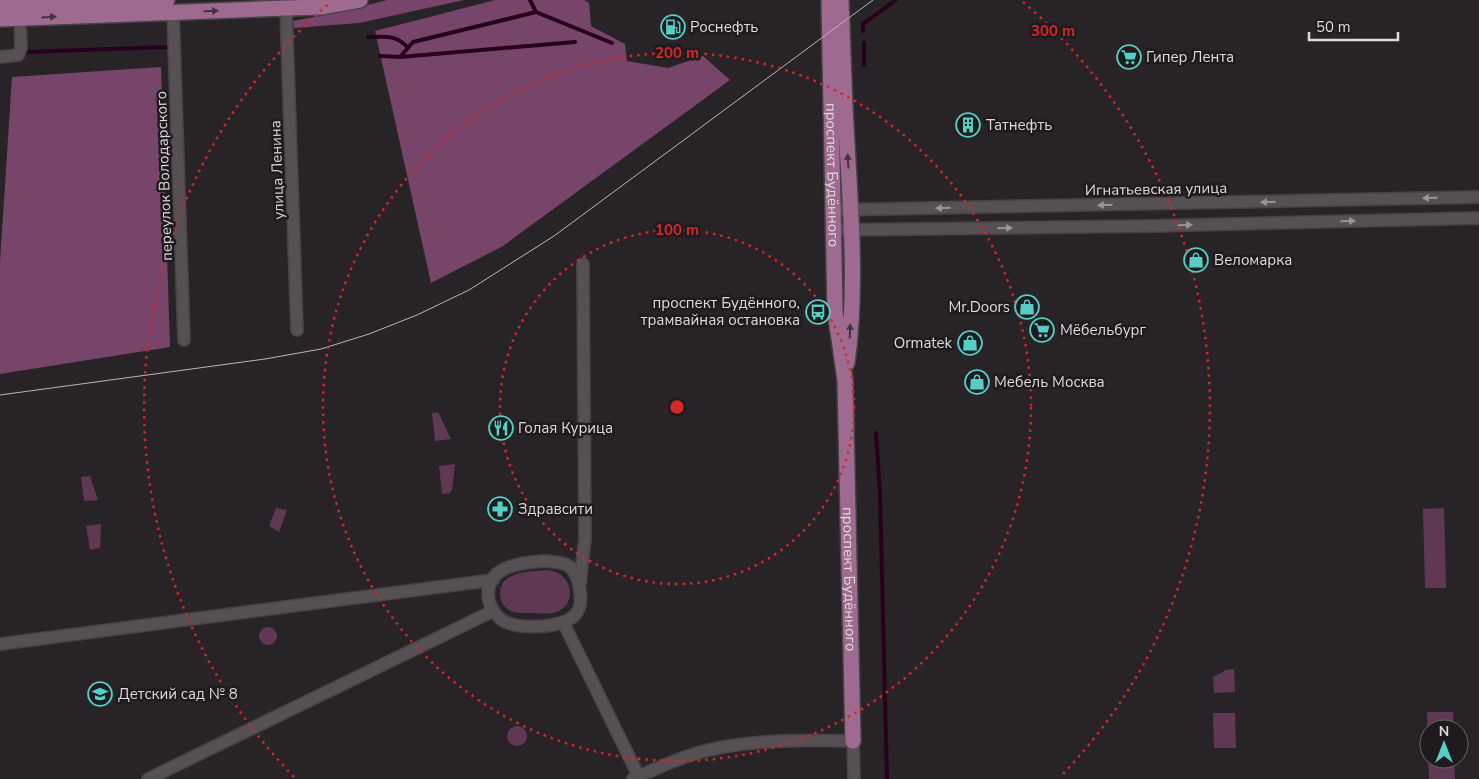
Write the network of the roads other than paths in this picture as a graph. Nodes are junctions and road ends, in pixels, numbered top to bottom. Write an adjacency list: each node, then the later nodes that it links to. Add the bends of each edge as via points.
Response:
1 (360, 0): 7 (main road)
2 (830, 0): 14 (main road, проспект Будённого)
3 (842, 0): 13 (main road, проспект Будённого, one-way to 3)
4 (117, 1): 5 (main road); 6 (main road)
5 (0, 6)
6 (170, 6): 7 (main road, one-way to 7); 8 (main road, one-way to 6); 21 (street, переулок Володарского)
7 (286, 8): 20 (street, улица Ленина)
8 (20, 18): 9 (main road); 10 (street, via 21,48 18,55)
9 (0, 19)
10 (0, 57)
11 (1479, 197): 12 (street, Игнатьевская улица, one-way to 12)
12 (1150, 204): 13 (street, Игнатьевская улица, one-way to 13); 16 (street)
13 (851, 209): 14 (street, Игнатьевская улица); 18 (main road, проспект Будённого)
14 (833, 210): 17 (main road, проспект Будённого)
15 (1479, 218): 16 (street, one-way to 15)
16 (1150, 226): 18 (street, one-way to 16)
17 (833, 230): 18 (street); 22 (main road, проспект Будённого, via 835,311)
18 (852, 230): 22 (main road, проспект Будённого, one-way to 18, via 850,341)
19 (583, 264): 24 (street, via 585,539)
20 (297, 330)
21 (184, 340)
22 (844, 380): 28 (main road, проспект Будённого)
23 (492, 580): 24 (street, via 499,572 512,566 546,561 569,566); 25 (street, via 488,595); 27 (street)
24 (580, 583): 26 (street, via 579,609 575,616)
25 (493, 611): 26 (street, via 507,623 522,626); 30 (street)
26 (564, 622): 29 (street)
27 (0, 644)
28 (853, 741): 29 (street, via 727,747 700,752); 31 (street, проспект Будённого)
29 (636, 778)
30 (148, 779)
31 (854, 779)

